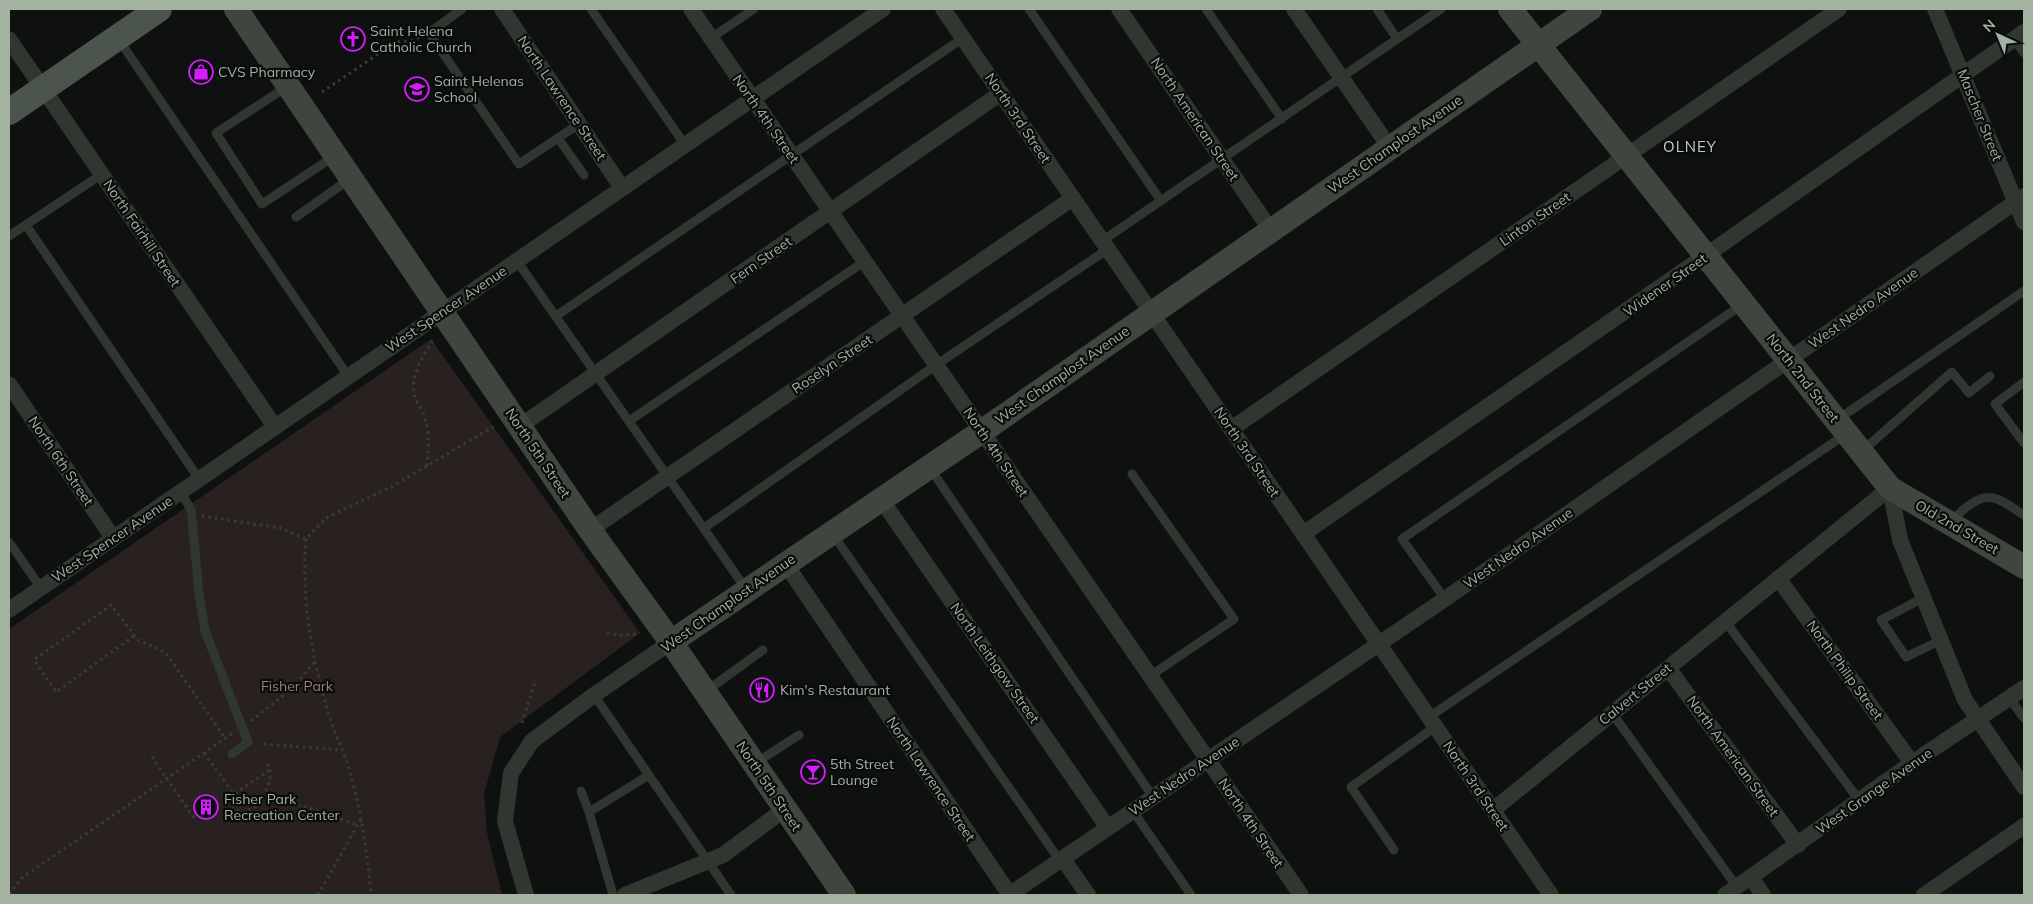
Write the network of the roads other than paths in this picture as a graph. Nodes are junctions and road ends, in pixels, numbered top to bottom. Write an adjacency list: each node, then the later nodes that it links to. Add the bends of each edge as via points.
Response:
1 (158, 9): 21 (main road)
2 (236, 9): 30 (street, North 5th Street)
3 (462, 9): 37 (lane, via 429,33 519,164)
4 (502, 9): 36 (street, North Lawrence Street)
5 (591, 9): 38 (lane)
6 (691, 9): 22 (street, North 4th Street)
7 (754, 9): 22 (lane)
8 (883, 9): 33 (street, West Spencer Avenue)
9 (943, 9): 23 (street, North 3rd Street)
10 (1030, 9): 50 (lane)
11 (1119, 9): 43 (street, North American Street)
12 (1206, 9): 35 (lane)
13 (1294, 9): 29 (street)
14 (1377, 9): 25 (lane)
15 (1441, 9): 25 (lane)
16 (1510, 9): 26 (street, North 2nd Street)
17 (1590, 9): 26 (street, West Champlost Avenue)
18 (1839, 9): 41 (street, Linton Street)
19 (1935, 9): 28 (street, Mascher Street)
20 (2019, 36): 27 (lane); 28 (street, Widener Street)
21 (117, 38): 31 (main road); 70 (lane)
22 (711, 38): 33 (street, North 4th Street)
23 (963, 38): 32 (street, North 3rd Street); 42 (lane)
24 (9, 39): 31 (street, North Fairhill Street)
25 (1397, 39): 29 (lane)
26 (1538, 44): 39 (street, West Champlost Avenue); 41 (street, North 2nd Street)
27 (2024, 53)
28 (1964, 75): 49 (street, Mascher Street); 58 (street, Widener Street)
29 (1341, 77): 35 (lane); 39 (street)
30 (288, 85): 40 (street, North 5th Street); 40 (lane, via 216,133 262,204)
31 (43, 89): 34 (main road); 44 (street, North Fairhill Street)
32 (1001, 94): 48 (street, North 3rd Street); 51 (street, Fern Street)
33 (752, 99): 38 (street, West Spencer Avenue); 42 (street, North 4th Street)
34 (9, 112)
35 (1282, 119): 43 (lane)
36 (579, 124): 37 (lane); 47 (street, North Lawrence Street)
37 (558, 138): 45 (lane)
38 (685, 145): 47 (street, West Spencer Avenue)
39 (1390, 148): 55 (street, West Champlost Avenue)
40 (336, 155): 46 (street, North 5th Street)
41 (1627, 155): 58 (street, North 2nd Street); 77 (street, Linton Street)
42 (792, 156): 51 (street, North 4th Street); 65 (lane)
43 (1223, 160): 50 (lane); 55 (street, North American Street)
44 (102, 174): 54 (lane); 75 (street, North Fairhill Street)
45 (584, 175)
46 (351, 178): 52 (lane); 63 (street, North 5th Street)
47 (622, 188): 59 (street, West Spencer Avenue)
48 (1073, 198): 57 (street, North 3rd Street); 66 (street, Roselyn Street)
49 (2020, 199): 53 (street, Mascher Street); 67 (street, West Nedro Avenue)
50 (1161, 201): 57 (lane)
51 (830, 211): 60 (street, North 4th Street); 69 (street, Fern Street)
52 (296, 217)
53 (2024, 222)
54 (26, 225): 56 (lane); 84 (lane)
55 (1270, 229): 64 (street, West Champlost Avenue)
56 (9, 236)
57 (1105, 245): 64 (street, North 3rd Street); 68 (lane)
58 (1705, 256): 62 (street, North 2nd Street); 93 (street, Widener Street)
59 (516, 261): 63 (street, West Spencer Avenue); 65 (lane)
60 (865, 261): 66 (street, North 4th Street); 74 (lane)
61 (2024, 291): 79 (lane)
62 (1743, 304): 67 (street, North 2nd Street); 102 (lane, via 1402,539)
63 (443, 311): 70 (street, West Spencer Avenue); 76 (street, North 5th Street)
64 (1151, 312): 77 (street, North 3rd Street); 78 (street, West Champlost Avenue)
65 (556, 316): 69 (lane)
66 (903, 316): 68 (street, North 4th Street); 83 (street, Roselyn Street)
67 (1789, 360): 79 (street, North 2nd Street); 102 (street, West Nedro Avenue)
68 (936, 365): 78 (street, North 4th Street); 90 (lane)
69 (596, 373): 74 (lane); 76 (street, Fern Street)
70 (348, 376): 75 (street, West Spencer Avenue)
71 (1990, 376): 79 (lane, via 1969,393 1952,372)
72 (2024, 382): 80 (lane, via 1995,404)
73 (9, 384): 94 (street, North 6th Street)
74 (629, 420): 83 (lane)
75 (275, 426): 84 (street, West Spencer Avenue)
76 (520, 426): 91 (street, North 5th Street)
77 (1231, 429): 93 (street, North 3rd Street)
78 (981, 432): 81 (street, West Champlost Avenue); 110 (street, North 4th Street)
79 (1848, 435): 85 (street, North 2nd Street); 118 (lane)
80 (2024, 442)
81 (929, 467): 87 (street, West Champlost Avenue); 127 (lane)
82 (1132, 474): 110 (lane, via 1234,619)
83 (668, 476): 90 (lane); 91 (street, Roselyn Street)
84 (199, 479): 86 (street, West Spencer Avenue)
85 (1890, 488): 89 (street, Old 2nd Street); 98 (street, Calvert Street); 101 (street, North 2nd Street, via 1900,540)
86 (180, 492): 94 (street, West Spencer Avenue); 120 (lane, via 191,509 198,593 205,631 248,742)
87 (881, 499): 92 (street, West Champlost Avenue); 134 (street, North Leithgow Street)
88 (2024, 515): 89 (lane, via 1989,498 1964,506)
89 (1950, 523): 97 (street, Old 2nd Street)
90 (704, 528): 100 (lane)
91 (590, 530): 106 (street, North 5th Street)
92 (831, 532): 96 (street, West Champlost Avenue); 137 (lane)
93 (1303, 534): 107 (street, North 3rd Street)
94 (113, 538): 99 (street, West Spencer Avenue)
95 (9, 542): 99 (lane)
96 (785, 564): 100 (street, West Champlost Avenue); 146 (street, North Lawrence Street)
97 (2024, 567)
98 (1778, 578): 104 (street, Calvert Street); 122 (street, North Philip Street)
99 (41, 588): 103 (street, West Spencer Avenue)
100 (746, 589): 106 (street, West Champlost Avenue)
101 (1923, 598): 105 (street, North 2nd Street); 105 (lane, via 1881,620 1906,657)
102 (1445, 599): 107 (street, West Nedro Avenue)
103 (9, 610)
104 (1725, 621): 109 (street, Calvert Street); 128 (lane)
105 (1940, 640): 117 (street, North 2nd Street)
106 (671, 642): 112 (street, North 5th Street); 113 (street, West Champlost Avenue)
107 (1379, 644): 118 (street, North 3rd Street); 121 (street, West Nedro Avenue)
108 (763, 650): 112 (lane)
109 (1668, 668): 115 (street, Calvert Street); 135 (street, North American Street)
110 (1150, 676): 121 (street, North 4th Street)
111 (2024, 688): 114 (street, West Grange Avenue)
112 (705, 692): 123 (street, North 5th Street)
113 (594, 694): 124 (lane); 141 (street, West Champlost Avenue, via 534,740 511,773 505,821)
114 (2009, 698): 116 (lane); 117 (street, West Grange Avenue)
115 (1612, 713): 130 (street, Calvert Street); 140 (lane)
116 (2024, 718)
117 (1976, 720): 122 (street, West Grange Avenue); 125 (street, North 2nd Street)
118 (1432, 722): 130 (street, North 3rd Street); 136 (lane, via 1351,787)
119 (799, 735): 123 (lane)
120 (232, 754)
121 (1208, 760): 127 (street, West Nedro Avenue); 149 (street, North 4th Street)
122 (1912, 763): 128 (street, West Grange Avenue)
123 (754, 764): 129 (street, North 5th Street)
124 (649, 775): 132 (lane); 138 (lane)
125 (2024, 787)
126 (581, 791): 132 (lane)
127 (1154, 797): 131 (street, West Nedro Avenue)
128 (1859, 800): 135 (street, West Grange Avenue)
129 (785, 809): 138 (street, via 723,855); 145 (street, North 5th Street)
130 (1493, 810): 150 (street, North 3rd Street)
131 (1133, 811): 134 (street, West Nedro Avenue); 148 (lane)
132 (589, 812): 142 (lane)
133 (2024, 826): 152 (street)
134 (1108, 828): 137 (street, West Nedro Avenue)
135 (1798, 845): 139 (street, West Grange Avenue)
136 (1394, 850)
137 (1062, 860): 146 (street, West Nedro Avenue); 147 (street)
138 (709, 861): 143 (street); 144 (lane)
139 (1751, 877): 140 (street, West Grange Avenue); 151 (street)
140 (1731, 891)
141 (526, 895)
142 (613, 895)
143 (625, 895)
144 (731, 895)
145 (844, 895)
146 (1009, 895)
147 (1088, 895)
148 (1191, 895)
149 (1301, 895)
150 (1551, 895)
151 (1763, 895)
152 (1924, 895)

